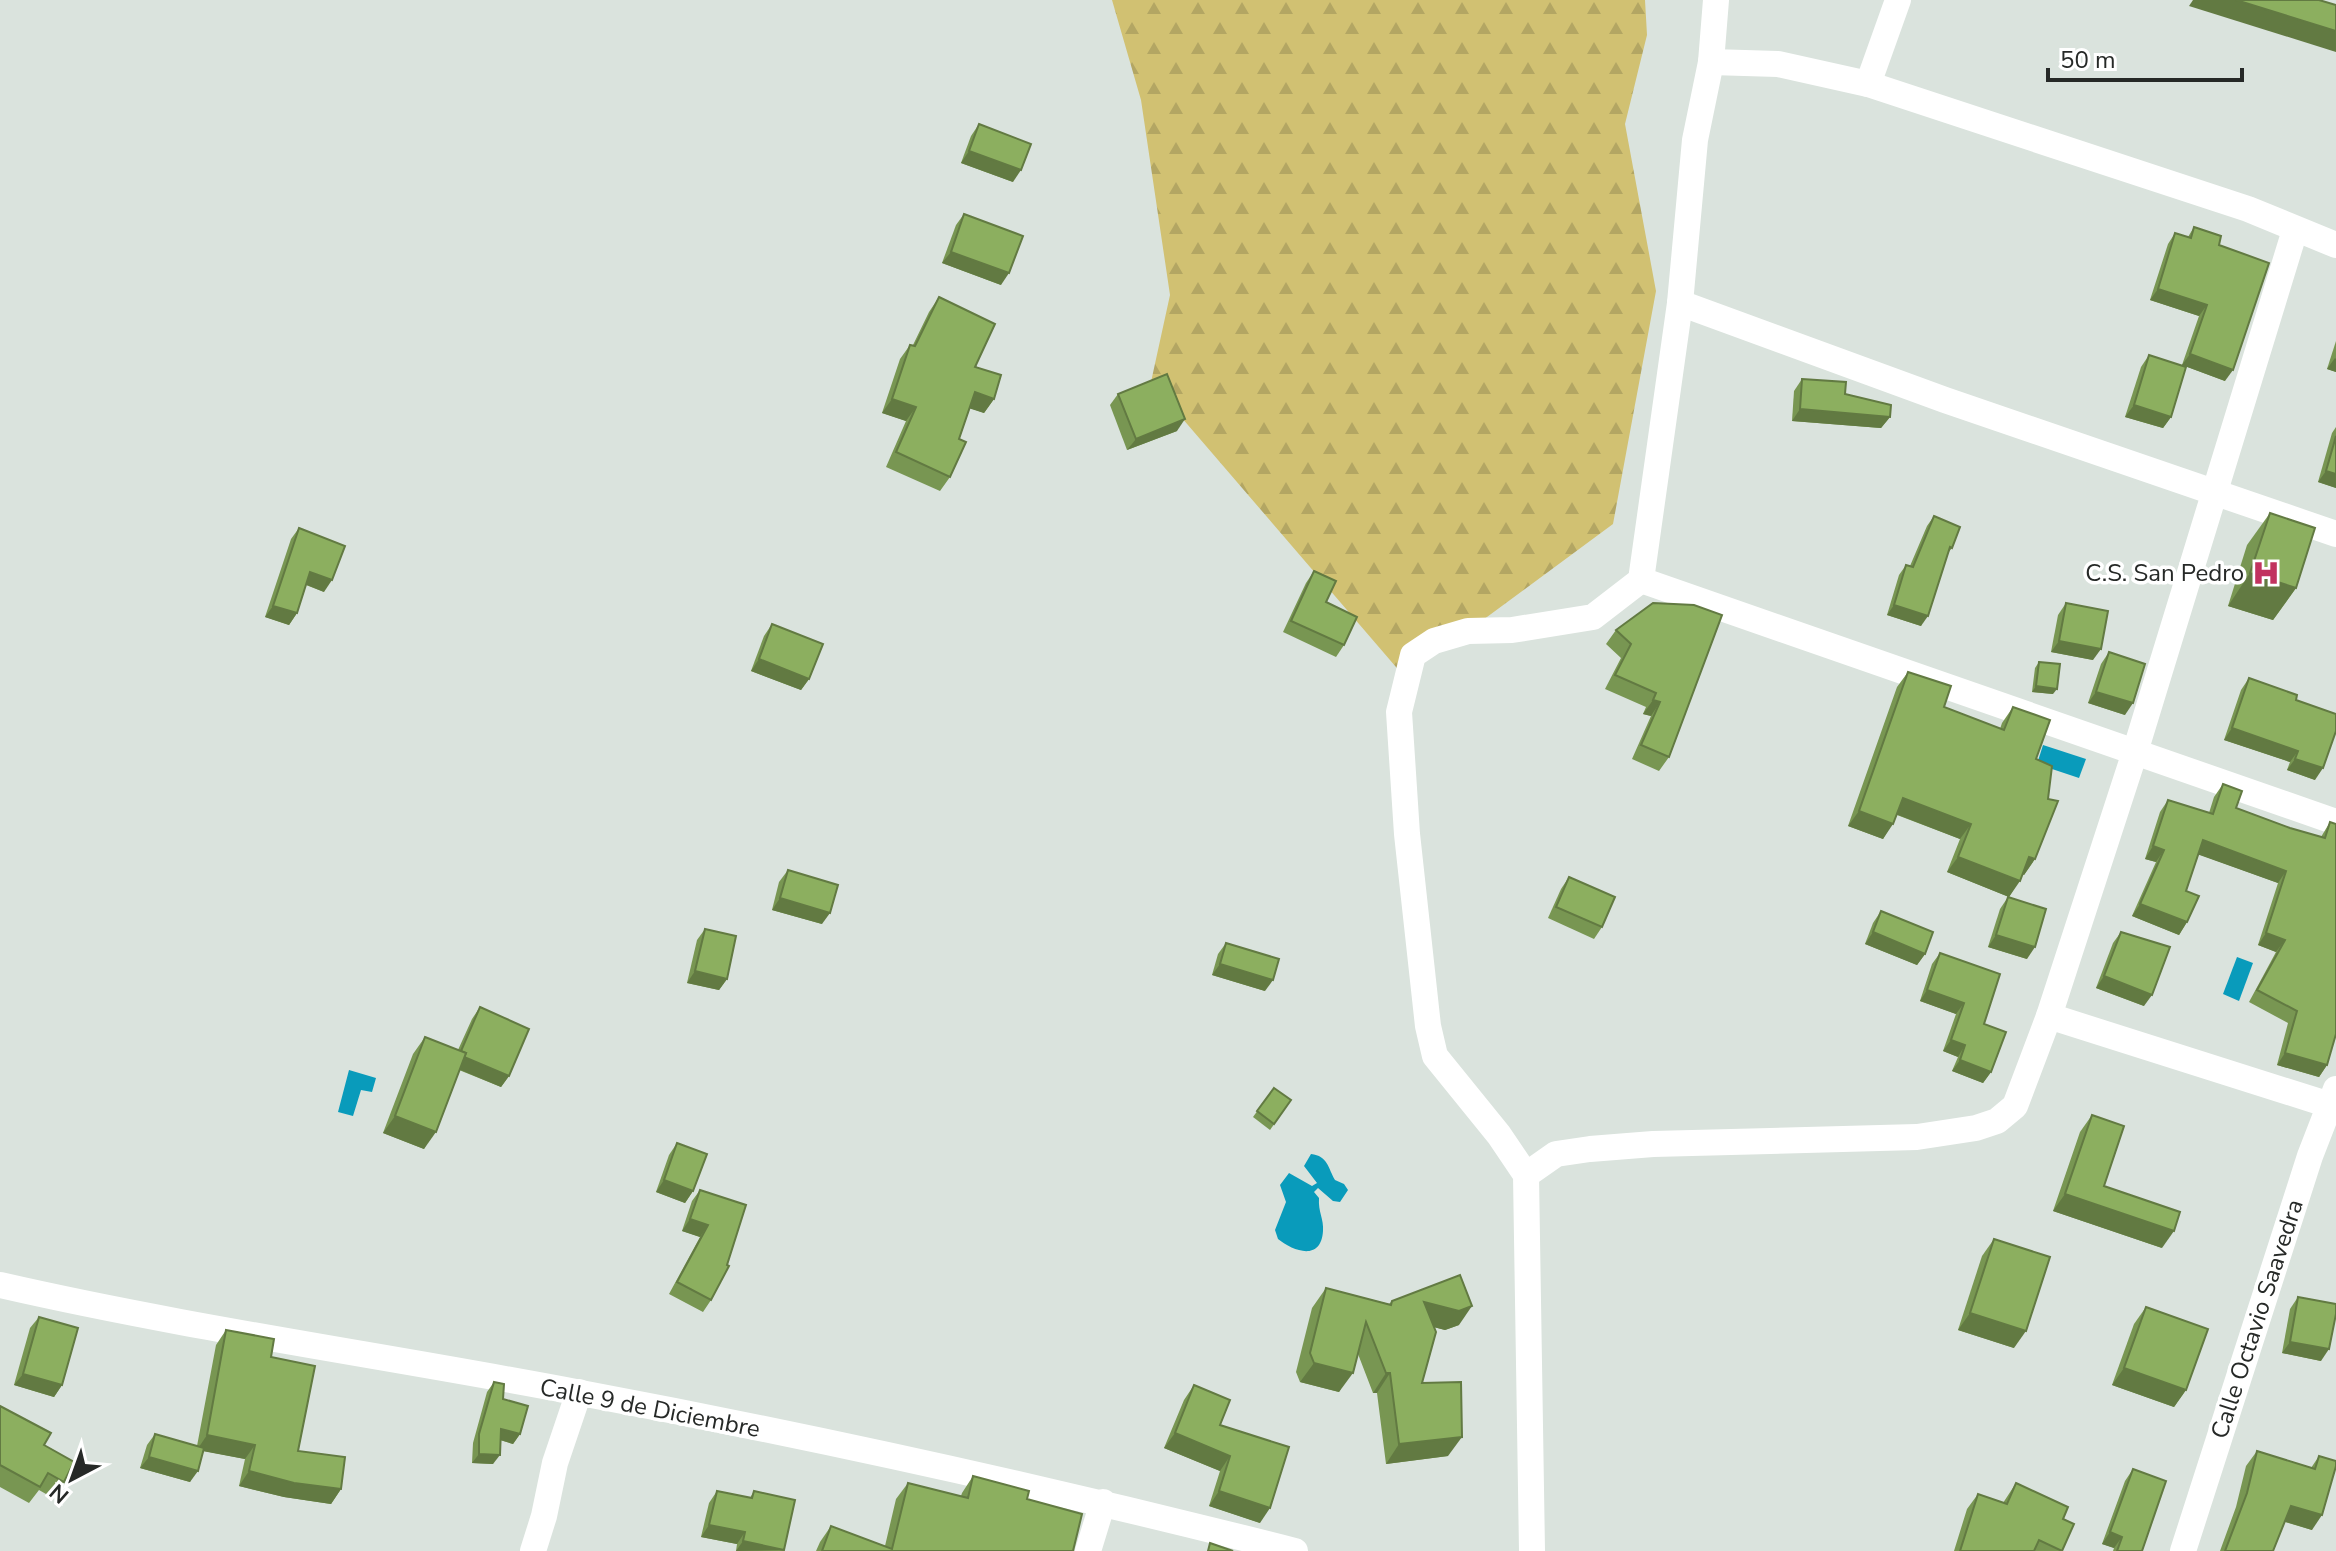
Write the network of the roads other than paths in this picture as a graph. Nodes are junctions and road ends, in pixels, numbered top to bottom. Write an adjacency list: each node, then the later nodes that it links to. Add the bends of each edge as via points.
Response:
1 (1716, 0): 3 (street)
2 (1898, 0): 4 (street)
3 (1711, 62): 4 (street, via 1778,64); 7 (street, via 1695,140)
4 (1868, 84): 5 (street, via 2248,209)
5 (2295, 230): 6 (street); 8 (street)
6 (2336, 245)
7 (1680, 303): 8 (street); 10 (street)
8 (2214, 490): 9 (street); 11 (street)
9 (2336, 534)
10 (1641, 580): 11 (street); 15 (street, via 1593,617 1468,631 1434,641 1413,655 1399,712 1415,909 1435,1056)
11 (2135, 752): 12 (street); 13 (street)
12 (2336, 822)
13 (2049, 1016): 14 (street); 15 (street, via 2015,1106 1997,1121 1976,1128 1917,1137 1590,1149 1556,1154)
14 (2334, 1100): 23 (street, Calle Octavio Saavedra, via 2310,1156)
15 (1526, 1175): 22 (street)
16 (0, 1285): 17 (street, Calle 9 de Diciembre, via 116,1311)
17 (579, 1392): 18 (street, Calle 9 de Diciembre); 19 (street)
18 (1103, 1502): 20 (street); 21 (street, Calle 9 de Diciembre)
19 (533, 1551)
20 (1088, 1551)
21 (1295, 1551)
22 (1532, 1551)
23 (2183, 1551)

